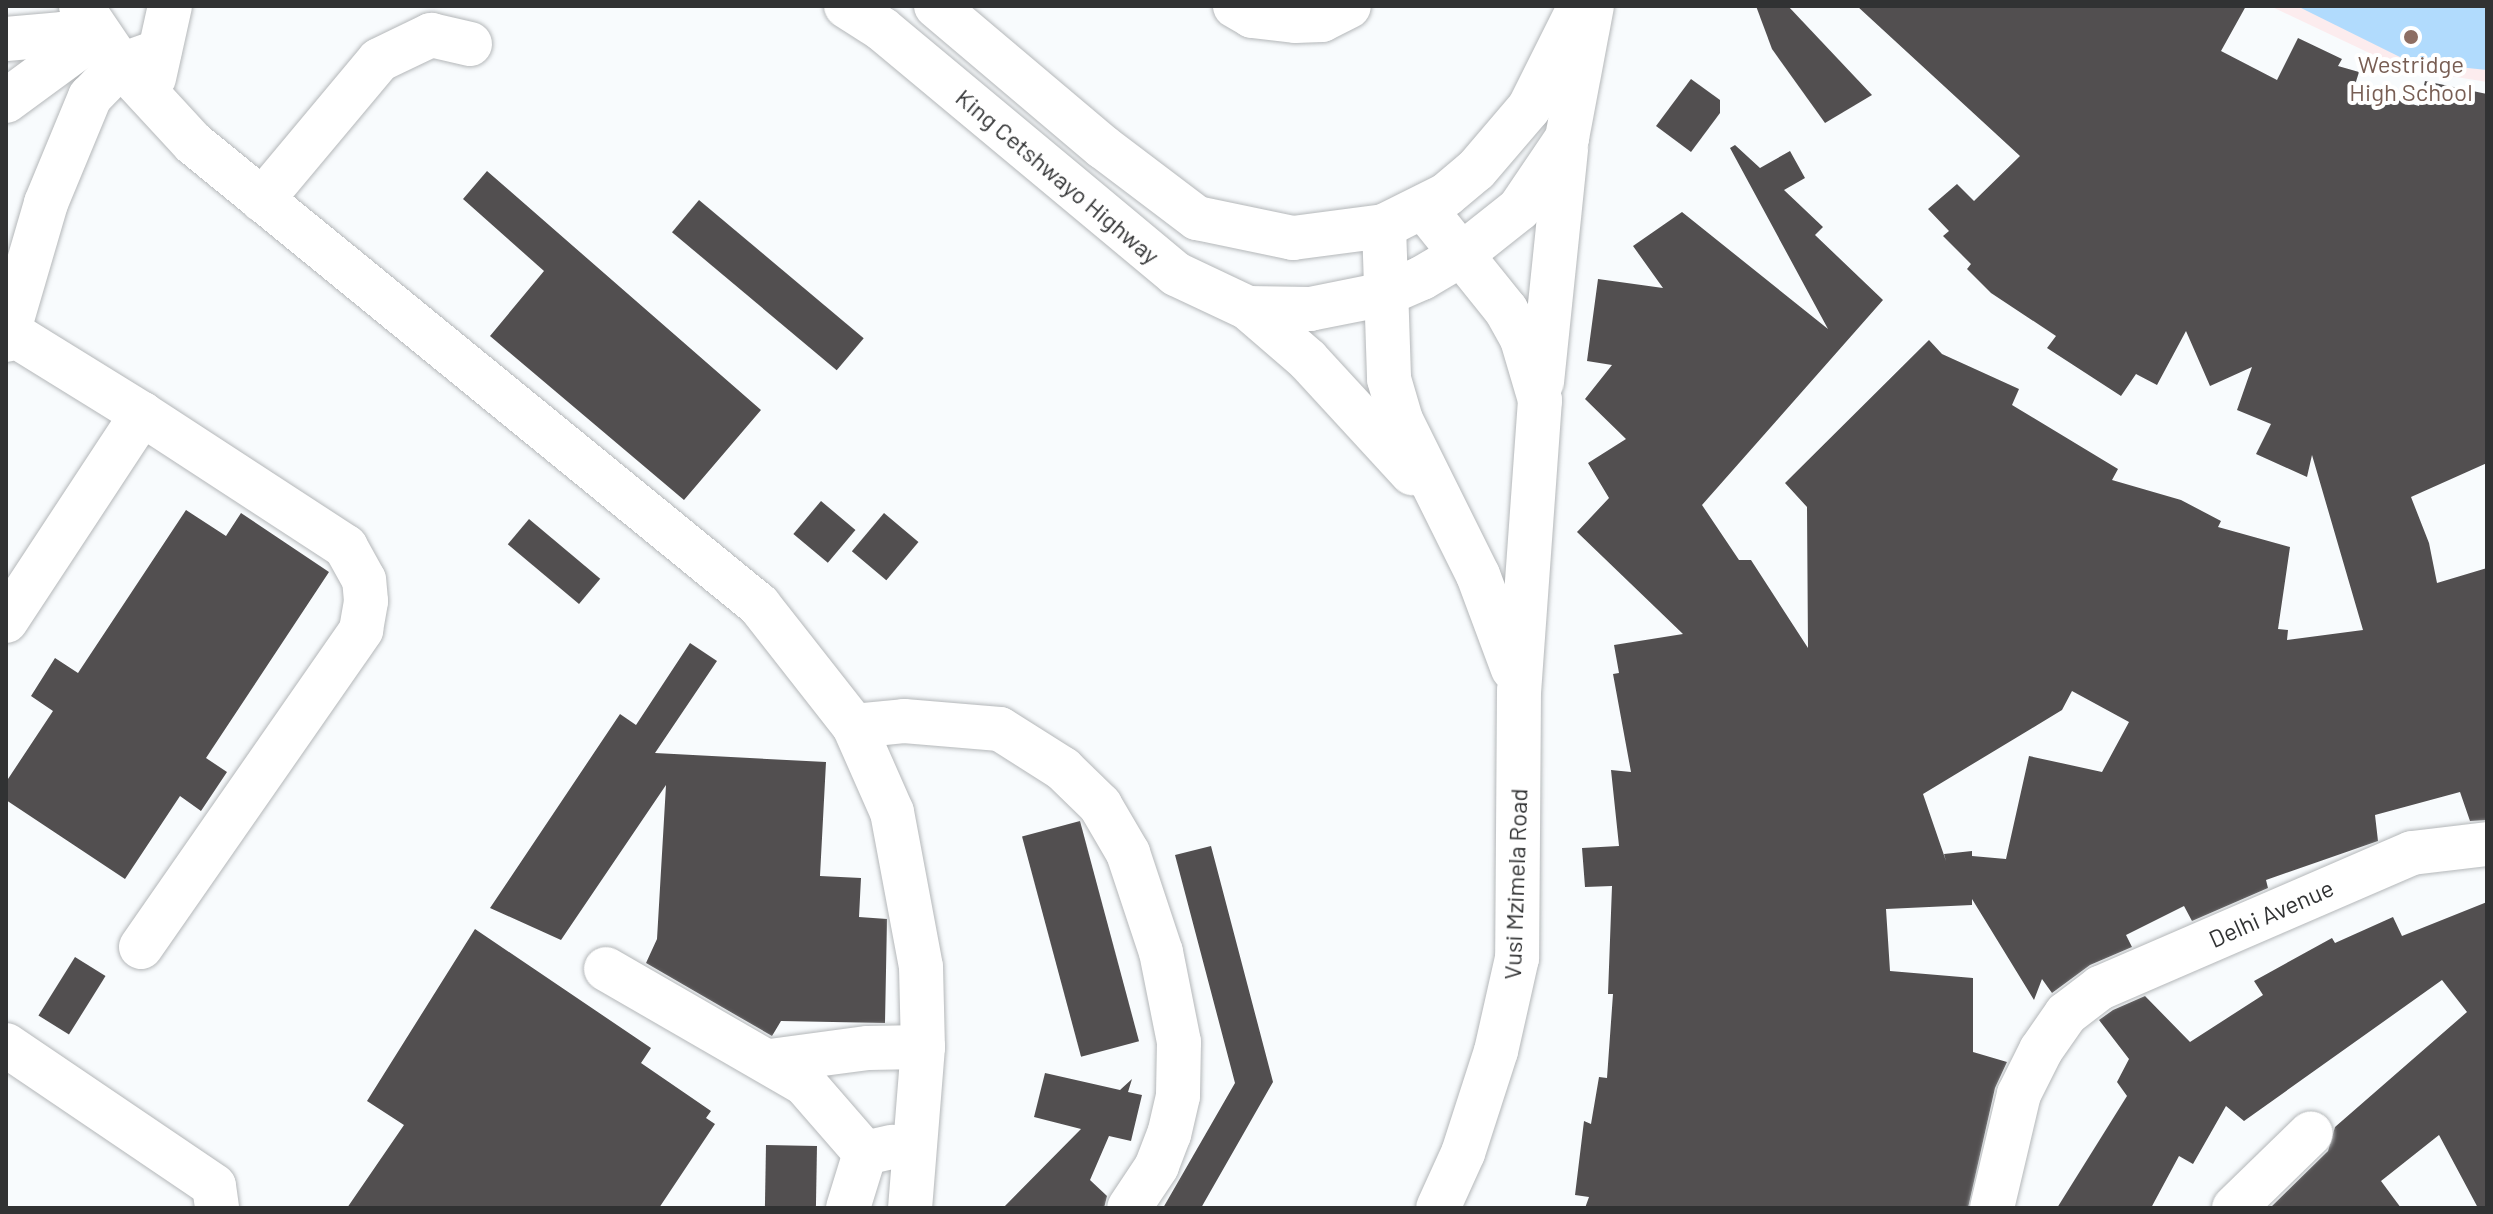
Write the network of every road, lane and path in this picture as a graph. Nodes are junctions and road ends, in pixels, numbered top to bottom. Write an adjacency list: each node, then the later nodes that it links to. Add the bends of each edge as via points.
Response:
1 (170, 6): 10 (main road)
2 (846, 6): 18 (main road, King Cetshwayo Highway, via 882,29 1142,251 1176,274)
3 (936, 6): 15 (main road, King Cetshwayo Highway, via 1080,129 1197,218 1293,238)
4 (1235, 6): 5 (main road, via 1252,16 1295,21 1322,20)
5 (1349, 6)
6 (1580, 6): 14 (main road, King Cetshwayo Highway, via 1529,108 1507,137 1476,170)
7 (1592, 6): 12 (main road, King Cetshwayo Highway)
8 (6, 39): 10 (main road, via 63,34)
9 (470, 44): 13 (main road, via 431,35 379,60)
10 (116, 46): 11 (main road); 13 (main road, via 193,143); 19 (main road, via 69,141 26,265)
11 (6, 101)
12 (1567, 138): 16 (main road, King Cetshwayo Highway, via 1519,209); 20 (main road)
13 (262, 200): 25 (main road, via 759,605)
14 (1424, 208): 15 (main road, King Cetshwayo Highway); 16 (main road, Vusi Mzimela Road)
15 (1384, 226): 17 (main road, Vusi Mzimela Road)
16 (1461, 255): 17 (main road, King Cetshwayo Highway); 20 (main road, Vusi Mzimela Road, via 1506,310 1522,339)
17 (1385, 294): 18 (main road, King Cetshwayo Highway, via 1310,309); 22 (main road, Vusi Mzimela Road, via 1389,379 1401,420)
18 (1248, 308): 22 (main road, via 1308,360)
19 (8, 336): 21 (main road)
20 (1540, 400): 24 (main road, Vusi Mzimela Road)
21 (142, 414): 23 (main road); 27 (main road, via 346,547 364,580 366,601 361,630)
22 (1438, 501): 24 (main road, Vusi Mzimela Road, via 1478,575)
23 (6, 621)
24 (1519, 691): 39 (main road, Vusi Mzimela Road, via 1517,958 1510,999 1463,1153)
25 (854, 726): 30 (main road, via 892,812 909,884 921,967); 38 (main road, via 904,721 1000,729 1063,769 1100,805 1121,841 1161,952 1179,1042 1178,1096 1169,1134 1157,1166)
26 (2487, 844): 40 (main road, Delhi Avenue, via 2433,848 2375,868 2134,971 2066,1014 2019,1094)
27 (141, 947)
28 (606, 969): 31 (main road)
29 (6, 1045): 35 (main road, via 214,1186)
30 (923, 1047): 31 (main road, via 868,1048); 33 (main road)
31 (770, 1061): 34 (main road, via 828,1106)
32 (2311, 1133): 41 (main road)
33 (917, 1145): 34 (main road); 37 (main road)
34 (865, 1153): 36 (main road)
35 (217, 1208)
36 (848, 1208)
37 (910, 1208)
38 (1129, 1208)
39 (1438, 1208)
40 (1992, 1208)
41 (2234, 1208)

